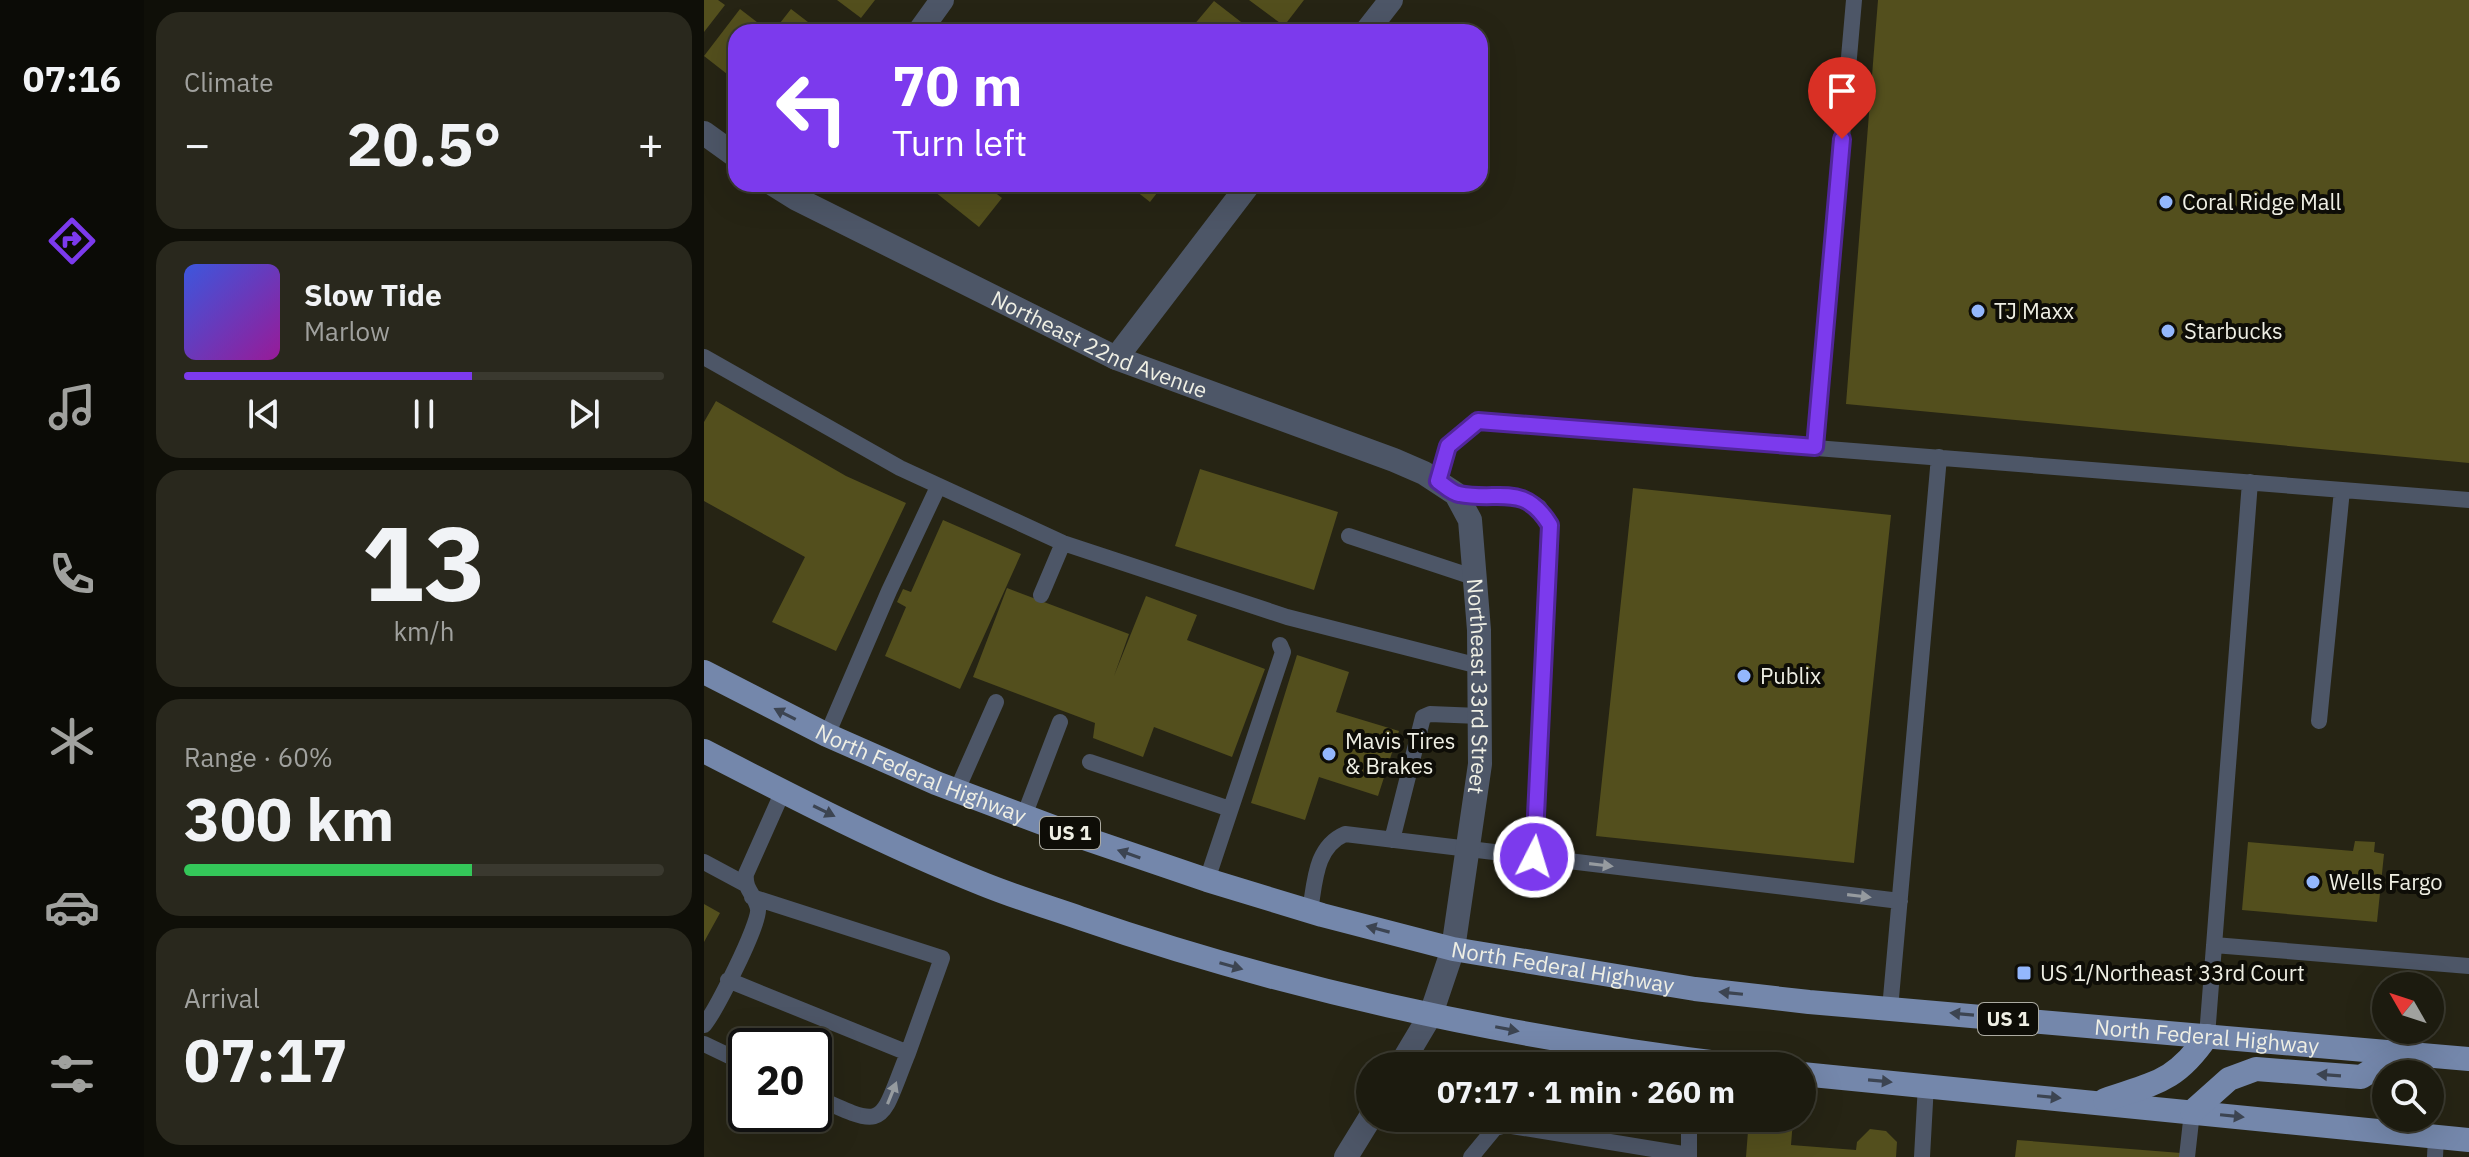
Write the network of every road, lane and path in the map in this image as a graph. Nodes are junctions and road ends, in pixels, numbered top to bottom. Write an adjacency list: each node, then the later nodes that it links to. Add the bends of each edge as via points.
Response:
1 (942, 0): 4 (street)
2 (1391, 0): 5 (street)
3 (1854, 0): 12 (lane)
4 (925, 24)
5 (1372, 24)
6 (704, 133): 7 (street)
7 (728, 150)
8 (802, 192): 11 (street, Northeast 22nd Avenue)
9 (1243, 192): 11 (street)
10 (704, 357): 15 (lane)
11 (1116, 358): 16 (street, Northeast 22nd Avenue, via 1394,460)
12 (1815, 447): 13 (lane); 16 (lane, via 1478,421 1448,446)
13 (1939, 457): 14 (lane); 43 (lane)
14 (2250, 482): 17 (lane); 45 (lane)
15 (938, 487): 20 (lane); 30 (lane)
16 (1447, 488): 21 (street, Northeast 33rd Street, via 1470,520); 39 (lane, via 1519,498 1539,507 1550,525)
17 (2342, 490): 18 (lane); 28 (lane)
18 (2469, 500)
19 (1349, 536): 21 (lane)
20 (1063, 543): 22 (lane); 24 (lane, via 1287,617)
21 (1476, 578): 24 (street, Northeast 33rd Street)
22 (1041, 595)
23 (1280, 645): 35 (lane, via 1283,652)
24 (1479, 666): 27 (street, Northeast 33rd Street)
25 (704, 672): 30 (main road, North Federal Highway / US 1, one-way to 25)
26 (996, 702): 33 (lane)
27 (1479, 716): 37 (lane, via 1423,717); 38 (street, Northeast 33rd Street, via 1480,764)
28 (2319, 721)
29 (1060, 722): 36 (lane)
30 (827, 735): 33 (main road, North Federal Highway / US 1)
31 (704, 751): 34 (main road)
32 (1090, 762): 35 (lane)
33 (957, 790): 36 (main road, North Federal Highway / US 1)
34 (783, 791): 42 (lane, via 746,874); 50 (main road, one-way to 50, via 984,885 1156,944 1335,995)
35 (1230, 809): 41 (lane)
36 (1024, 816): 41 (main road, North Federal Highway / US 1, one-way to 36)
37 (1392, 840): 38 (lane); 44 (lane, via 1345,834 1336,838 1320,859)
38 (1468, 849): 39 (lane); 46 (street, Northeast 33rd Street)
39 (1534, 857): 43 (lane, one-way to 43)
40 (704, 862): 42 (lane)
41 (1207, 880): 44 (main road, North Federal Highway / US 1)
42 (748, 891): 48 (lane, via 758,909 755,927); 56 (lane, via 942,958)
43 (1900, 901): 49 (lane)
44 (1310, 911): 46 (main road, North Federal Highway / US 1, one-way to 44)
45 (2214, 945): 47 (lane); 52 (lane)
46 (1453, 949): 49 (main road, North Federal Highway / US 1, one-way to 46, via 1695,989); 50 (street, Northeast 33rd Street)
47 (2469, 966)
48 (728, 980): 51 (lane); 56 (lane)
49 (1890, 1009): 52 (main road, North Federal Highway / US 1, one-way to 49)
50 (1431, 1014): 54 (street, Northeast 33rd Street); 55 (main road, one-way to 55)
51 (704, 1025)
52 (2207, 1036): 57 (main road, North Federal Highway / US 1); 62 (main road, via 2170,1078)
53 (704, 1044): 58 (lane)
54 (1408, 1052)
55 (1629, 1052)
56 (908, 1053): 63 (lane, one-way to 56, via 870,1120 879,1116)
57 (2400, 1053): 59 (main road, North Federal Highway / US 1); 64 (main road, one-way to 64, via 2361,1077 2256,1069 2229,1079)
58 (728, 1055)
59 (2469, 1059)
60 (1816, 1075): 61 (main road, one-way to 61)
61 (1926, 1084): 62 (main road, one-way to 62); 72 (lane)
62 (2099, 1102): 64 (main road)
63 (832, 1105)
64 (2192, 1112): 68 (main road, one-way to 68); 73 (lane)
65 (1361, 1132): 70 (street)
66 (1689, 1132): 69 (lane)
67 (2469, 1140): 68 (main road)
68 (2435, 1147)
69 (1689, 1156): 71 (lane, via 1506,1125 1495,1128)
70 (1346, 1157)
71 (1471, 1157)
72 (1922, 1157)
73 (2187, 1157)

